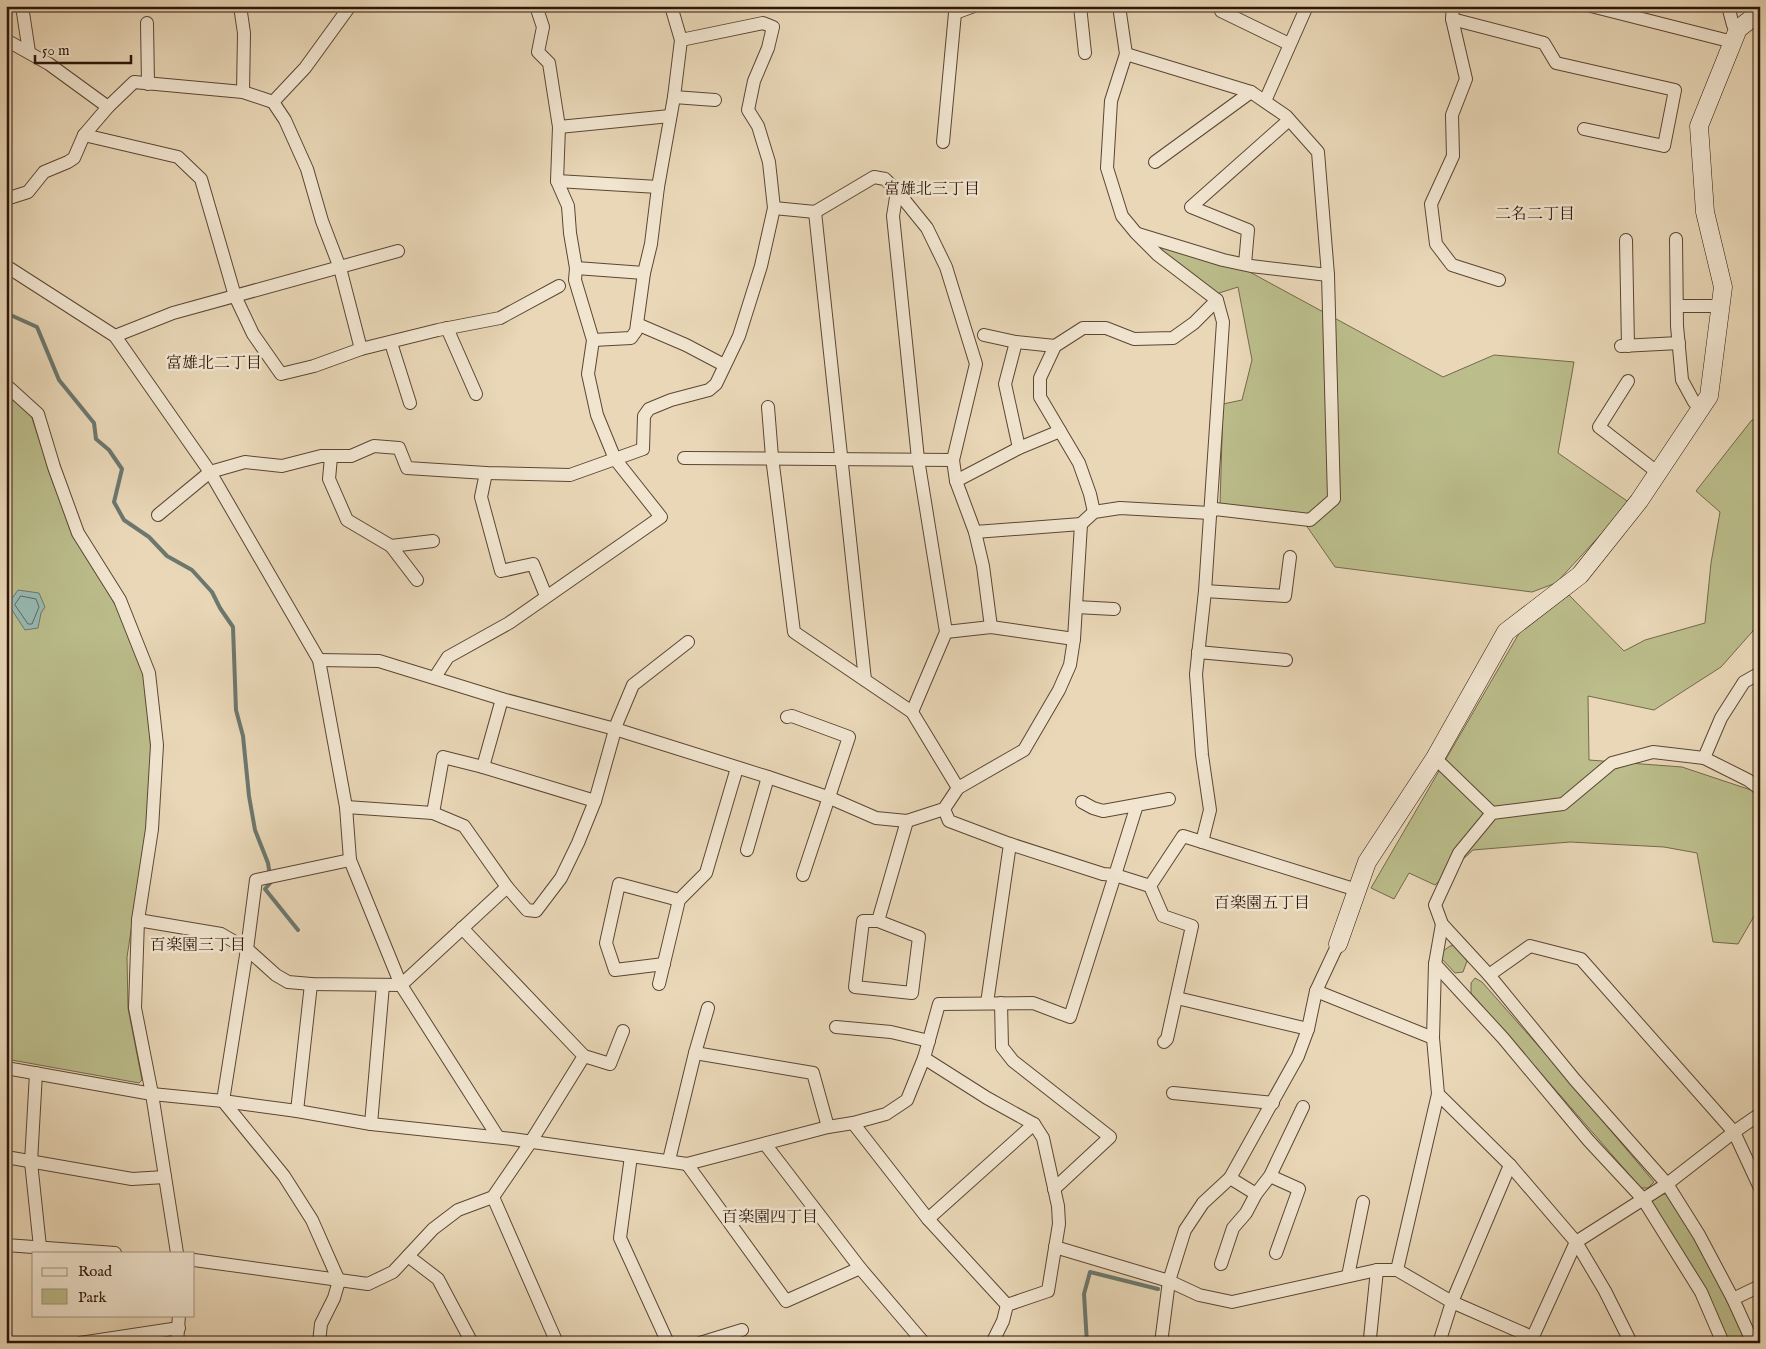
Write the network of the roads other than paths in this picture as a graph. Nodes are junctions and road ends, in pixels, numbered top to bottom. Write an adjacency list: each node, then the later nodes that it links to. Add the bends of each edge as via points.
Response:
1 (22, 6): 20 (street)
2 (240, 6): 24 (street, via 244,33)
3 (350, 6): 28 (street, via 305,68)
4 (536, 6): 33 (street, via 543,27 538,52 548,63)
5 (672, 6): 18 (street)
6 (974, 6): 36 (street, via 955,13)
7 (1080, 6): 21 (street)
8 (1118, 6): 22 (street)
9 (1307, 6): 19 (street)
10 (1591, 6): 16 (street)
11 (1728, 6): 16 (street)
12 (1221, 11): 19 (street)
13 (1760, 12): 16 (street)
14 (1452, 13): 34 (street, via 1544,43 1556,64 1675,90 1664,146); 54 (street, via 1466,79 1452,115 1453,156 1430,204 1436,244 1452,265)
15 (147, 23): 23 (street)
16 (1736, 36): 59 (street, via 1699,126 1705,212 1724,287)
17 (6, 40): 20 (street)
18 (681, 40): 26 (street); 42 (street, via 763,23 773,27 754,81 748,110 758,126 769,162)
19 (1289, 44): 29 (street)
20 (29, 52): 30 (street)
21 (1085, 53)
22 (1126, 54): 25 (street); 44 (street, via 1110,101 1107,168 1122,216)
23 (148, 84): 24 (street); 30 (street, via 134,82)
24 (244, 92): 28 (street)
25 (1251, 92): 29 (street); 37 (street)
26 (674, 97): 27 (street); 31 (street)
27 (715, 100)
28 (273, 102): 50 (street, via 285,120 307,169)
29 (1265, 102): 32 (street)
30 (108, 107): 35 (street)
31 (670, 116): 33 (street); 39 (street)
32 (1289, 120): 48 (street, via 1191,207 1248,230); 53 (street, via 1318,152)
33 (560, 127): 38 (street)
34 (1584, 129)
35 (84, 135): 41 (street, via 74,158 44,172 28,192); 56 (street, via 178,157 201,179)
36 (943, 142)
37 (1156, 162)
38 (557, 181): 39 (street); 51 (street, via 568,206)
39 (658, 186): 52 (street)
40 (897, 191): 43 (street, via 885,180 874,178); 84 (street, via 893,216); 85 (street, via 927,228 946,267 976,364)
41 (6, 199)
42 (774, 208): 43 (street); 70 (street, via 761,266 739,336)
43 (815, 212): 82 (street)
44 (1136, 234): 48 (street); 57 (street)
45 (1676, 239): 58 (street)
46 (1626, 240): 67 (street, via 1624,346)
47 (398, 251): 50 (street)
48 (1245, 264): 53 (street)
49 (6, 266): 63 (street)
50 (340, 268): 56 (street); 69 (street)
51 (576, 268): 52 (street); 64 (street, via 575,280)
52 (644, 273): 60 (street)
53 (1328, 275): 91 (street, via 1334,499 1310,520 1215,509)
54 (1499, 280)
55 (559, 286): 61 (street, via 500,318)
56 (235, 296): 63 (street, via 173,312); 69 (street, via 252,334 281,374)
57 (1217, 300): 68 (street, via 1173,338 1134,339 1106,328 1083,328); 91 (street, via 1223,322)
58 (1677, 306): 59 (street); 67 (street)
59 (1720, 306): 76 (street, via 1709,396)
60 (637, 324): 64 (street, via 631,338); 70 (street)
61 (447, 328): 65 (street); 73 (street)
62 (984, 335): 66 (street)
63 (115, 336): 86 (street)
64 (592, 340): 83 (street, via 588,374 597,415)
65 (391, 342): 69 (street); 74 (street)
66 (1016, 342): 68 (street); 78 (street, via 1005,384)
67 (1678, 343): 76 (street, via 1682,380)
68 (1055, 346): 77 (street, via 1040,378 1040,397)
69 (360, 349)
70 (724, 365): 83 (street, via 716,384 709,390 649,409 644,416 642,449)
71 (1628, 381): 87 (street, via 1599,427)
72 (6, 385): 144 (street, via 38,414 78,533 120,600 149,673 157,745 152,829)
73 (476, 394)
74 (410, 403)
75 (768, 407): 80 (street)
76 (1701, 408): 87 (street)
77 (1060, 431): 78 (street); 90 (street, via 1078,463)
78 (1020, 448): 89 (street)
79 (331, 457): 86 (street, via 321,456 282,466 245,462); 88 (street, via 352,456 374,446 399,448 407,468); 96 (street, via 329,480 347,520)
80 (772, 457): 81 (street); 82 (street); 112 (street, via 794,632)
81 (684, 458)
82 (842, 458): 84 (street); 112 (street)
83 (615, 459): 88 (street, via 570,475); 100 (street, via 661,517)
84 (918, 459): 85 (street); 104 (street)
85 (953, 460): 89 (street)
86 (210, 472): 92 (street); 108 (street)
87 (1657, 472): 117 (street, via 1639,501 1580,575 1506,632)
88 (486, 473): 100 (street, via 481,497 501,571 533,564)
89 (956, 481): 94 (street)
90 (1094, 512): 91 (street, via 1120,508); 93 (street)
91 (1210, 513): 99 (street)
92 (158, 515)
93 (1081, 524): 94 (street); 101 (street)
94 (975, 532): 103 (street)
95 (433, 541): 96 (street)
96 (391, 546): 98 (street)
97 (1290, 557): 99 (street, via 1284,596)
98 (417, 580)
99 (1205, 591): 107 (street)
100 (546, 596): 111 (street, via 509,622 448,657)
101 (1076, 607): 102 (street); 105 (street)
102 (1114, 609)
103 (991, 627): 104 (street); 105 (street)
104 (946, 632): 114 (street)
105 (1074, 639): 122 (street, via 1070,665 1059,690 1024,750)
106 (688, 642): 116 (street, via 634,685)
107 (1198, 652): 109 (street); 134 (street, via 1196,674 1202,754 1210,810)
108 (320, 660): 111 (street, via 379,661); 129 (street)
109 (1286, 660)
110 (1760, 673): 118 (street, via 1744,682 1721,718)
111 (435, 677): 113 (street)
112 (865, 680): 114 (street)
113 (502, 699): 116 (street); 119 (street)
114 (912, 712): 122 (street)
115 (787, 717): 124 (street, via 849,737)
116 (615, 729): 120 (street); 126 (street)
117 (1435, 758): 132 (street); 142 (street, via 1367,862)
118 (1704, 758): 123 (street); 132 (street, via 1652,752 1612,763 1563,804)
119 (483, 767): 126 (street); 131 (street, via 443,757)
120 (737, 768): 121 (street); 143 (street, via 706,872)
121 (768, 777): 124 (street); 136 (street)
122 (958, 788): 130 (street)
123 (1760, 789)
124 (830, 798): 133 (street, via 876,818); 138 (street)
125 (1169, 799): 128 (street)
126 (595, 801): 141 (street, via 561,878 536,911 527,910)
127 (1082, 802): 128 (street, via 1103,811)
128 (1138, 805): 139 (street)
129 (346, 807): 131 (street); 137 (street)
130 (944, 809): 133 (street); 135 (street, via 950,821)
131 (434, 813): 141 (street, via 464,826)
132 (1492, 813): 146 (street, via 1459,853 1443,888 1436,905)
133 (907, 821): 145 (street)
134 (1202, 842): 140 (street, via 1183,836); 142 (street)
135 (1010, 844): 139 (street); 159 (street)
136 (747, 850)
137 (350, 860): 149 (street, via 256,880); 156 (street)
138 (803, 875)
139 (1115, 875): 140 (street); 160 (street, via 1070,1017 1033,1004)
140 (1150, 886): 158 (street, via 1163,916 1192,926)
141 (506, 887): 147 (street)
142 (1357, 890): 148 (street)
143 (680, 900): 150 (street); 150 (street, via 620,884 606,943 615,970)
144 (138, 920): 149 (street, via 221,934); 174 (street, via 135,1008)
145 (878, 921): 145 (street, via 863,921 855,987 912,993 919,937)
146 (1442, 924): 151 (street); 152 (street)
147 (462, 928): 156 (street); 169 (street)
148 (1338, 944): 157 (street)
149 (247, 949): 153 (street, via 288,982); 176 (street)
150 (664, 964): 154 (street)
151 (1436, 964): 165 (street); 203 (street, via 1589,1141)
152 (1488, 975): 185 (street, via 1530,946 1581,959); 198 (street)
153 (311, 984): 155 (street); 179 (street)
154 (659, 984)
155 (383, 985): 156 (street); 182 (street)
156 (401, 985): 186 (street)
157 (1316, 991): 163 (street); 165 (street)
158 (1177, 998): 163 (street); 167 (street, via 1168,1039)
159 (986, 1003): 160 (street); 166 (street, via 939,1004)
160 (1001, 1003): 200 (street, via 1002,1046 1013,1061 1110,1137)
161 (708, 1008): 168 (street)
162 (836, 1027): 166 (street, via 892,1032)
163 (1308, 1029): 177 (street, via 1298,1056)
164 (623, 1032): 169 (street, via 610,1064)
165 (1433, 1038): 175 (street)
166 (929, 1041): 170 (street)
167 (1164, 1042)
168 (695, 1053): 184 (street, via 813,1073); 191 (street)
169 (584, 1056): 187 (street)
170 (924, 1058): 181 (street, via 907,1100 886,1114); 183 (street)
171 (6, 1068): 172 (street)
172 (36, 1073): 174 (street); 192 (street)
173 (1173, 1093): 177 (street)
174 (152, 1094): 176 (street); 196 (street)
175 (1438, 1094): 194 (street); 218 (street)
176 (223, 1101): 179 (street); 220 (street, via 284,1176 312,1220)
177 (1273, 1103): 197 (street)
178 (1303, 1107): 195 (street)
179 (297, 1111): 182 (street)
180 (1760, 1114): 185 (street)
181 (853, 1123): 184 (street); 205 (street)
182 (370, 1124): 186 (street)
183 (1034, 1124): 200 (street, via 1043,1138); 205 (street)
184 (828, 1127): 188 (street)
185 (1734, 1132): 198 (street); 199 (street)
186 (498, 1138): 187 (street)
187 (530, 1143): 189 (street); 202 (street)
188 (765, 1144): 193 (street); 216 (street)
189 (631, 1156): 191 (street); 234 (street, via 620,1238)
190 (6, 1157): 192 (street)
191 (669, 1160): 193 (street)
192 (31, 1162): 196 (street, via 132,1179); 208 (street)
193 (687, 1164): 216 (street, via 786,1301)
194 (1510, 1165): 206 (street); 224 (street)
195 (1270, 1176): 201 (street); 212 (street, via 1299,1189)
196 (164, 1177): 211 (street)
197 (1230, 1178): 201 (street); 221 (street, via 1203,1202 1185,1230)
198 (1666, 1184): 203 (street); 223 (street, via 1700,1235)
199 (1760, 1188)
200 (1054, 1189): 209 (street, via 1059,1224)
201 (1256, 1194): 215 (street, via 1234,1228)
202 (493, 1196): 213 (street, via 458,1210 433,1229); 233 (street)
203 (1643, 1198): 206 (street); 242 (street, via 1701,1292)
204 (1363, 1202): 219 (street)
205 (928, 1219): 225 (street)
206 (1576, 1242): 228 (street); 241 (street)
207 (6, 1245): 208 (street)
208 (40, 1247): 210 (street)
209 (1055, 1247): 221 (street); 225 (street, via 1048,1291)
210 (102, 1252)
211 (177, 1252)
212 (1276, 1253)
213 (408, 1256): 220 (street, via 393,1272 368,1284); 232 (street, via 438,1279)
214 (195, 1260): 220 (street)
215 (1221, 1264)
216 (860, 1268): 236 (street)
217 (1378, 1270): 218 (street); 219 (street); 239 (street)
218 (1397, 1270): 224 (street)
219 (1348, 1276): 221 (street, via 1232,1302 1199,1295)
220 (339, 1281): 231 (street, via 321,1324)
221 (1169, 1281): 238 (street)
222 (1760, 1286): 223 (street)
223 (1733, 1298): 243 (street)
224 (1452, 1302): 228 (street); 240 (street)
225 (1007, 1305): 237 (street)
226 (179, 1322): 229 (street); 230 (street)
227 (742, 1330): 235 (street)
228 (1533, 1341)
229 (80, 1343)
230 (177, 1343)
231 (319, 1343)
232 (472, 1343)
233 (557, 1343)
234 (668, 1343)
235 (700, 1343)
236 (924, 1343)
237 (992, 1343)
238 (1161, 1343)
239 (1368, 1343)
240 (1438, 1343)
241 (1631, 1343)
242 (1723, 1343)
243 (1753, 1343)

